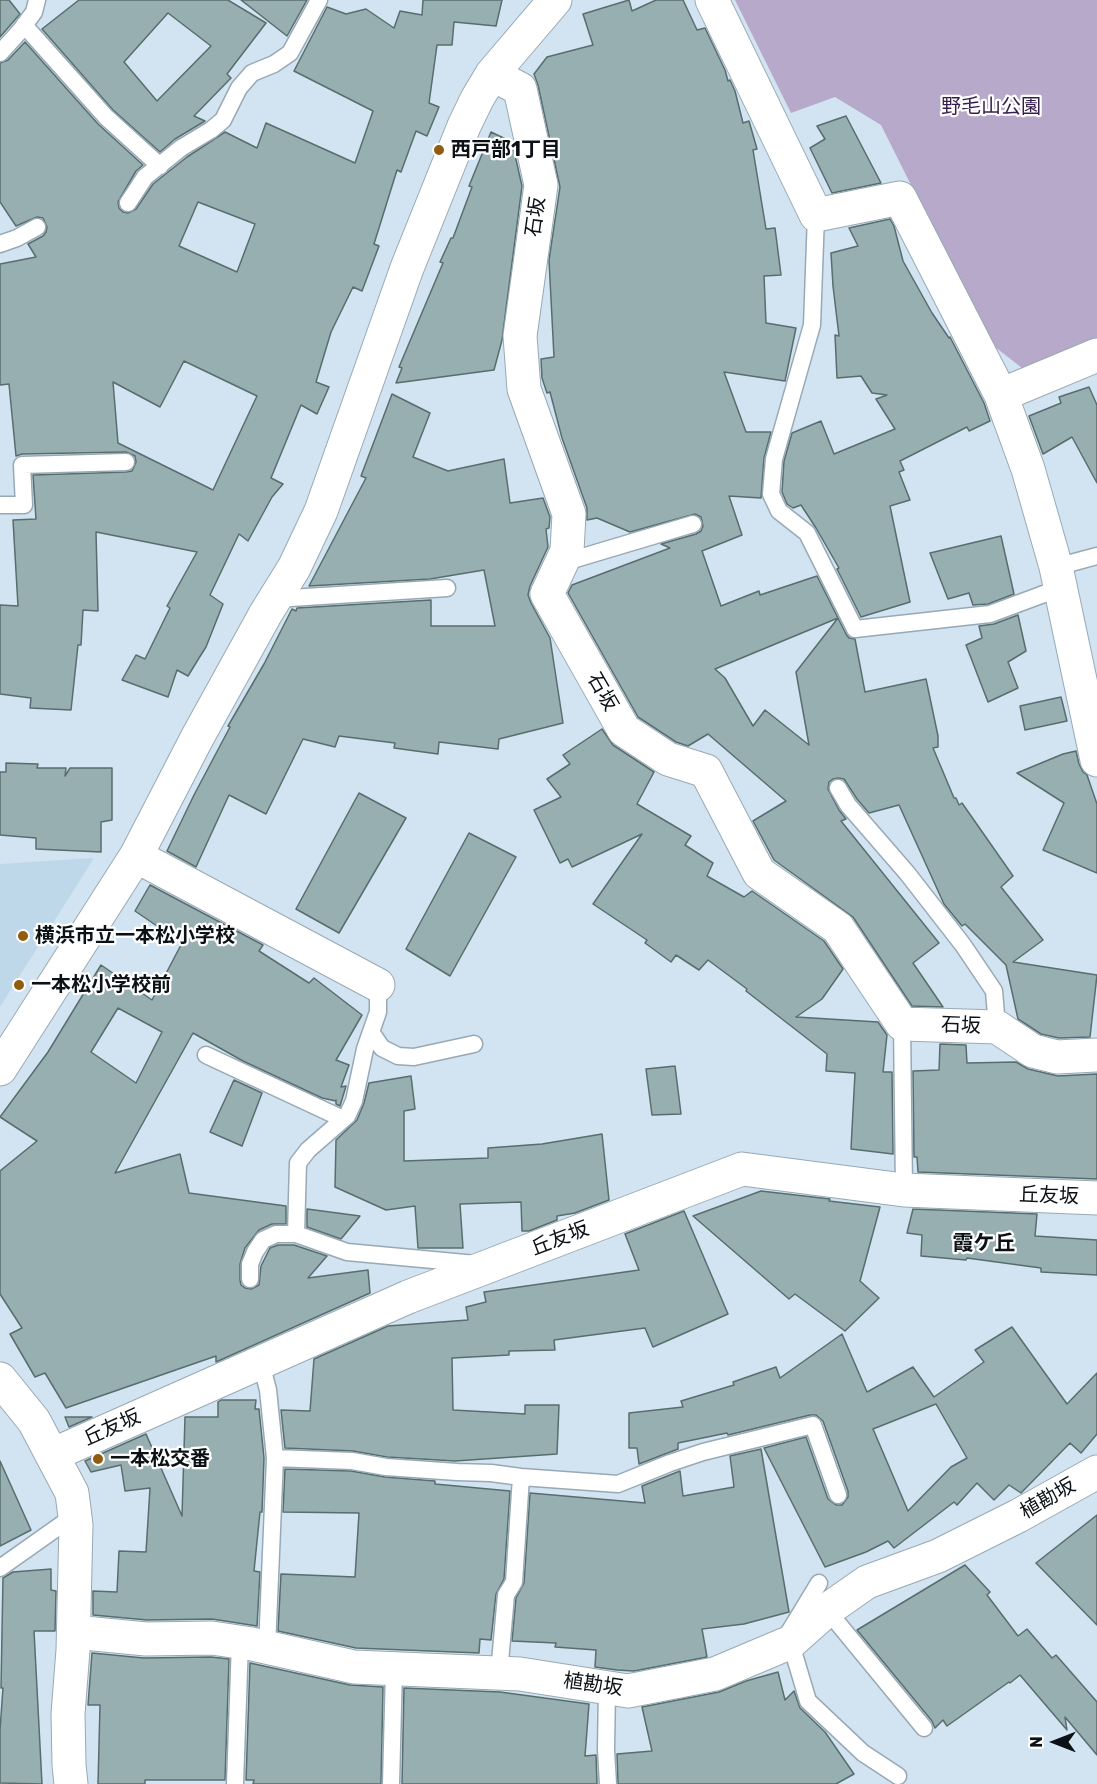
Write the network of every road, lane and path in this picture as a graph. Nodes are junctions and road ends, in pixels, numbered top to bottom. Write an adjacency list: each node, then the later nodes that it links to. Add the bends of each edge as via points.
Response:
1 (37, 0): 5 (lane)
2 (319, 0): 8 (lane, via 290,53 252,73 239,88 223,120)
3 (555, 0): 7 (street)
4 (712, 0): 10 (street)
5 (24, 25): 6 (lane); 8 (lane, via 106,117)
6 (0, 53)
7 (492, 74): 19 (street, 石坂, via 520,89 541,185 520,336 524,389 569,514 567,551); 22 (street, via 464,126 407,268 321,511)
8 (160, 166): 9 (lane, via 145,177)
9 (128, 203)
10 (816, 214): 14 (street, via 900,198); 20 (lane, via 812,325 774,459 771,494 779,511 807,533 855,629 990,614)
11 (37, 226): 12 (lane)
12 (0, 244)
13 (1097, 355): 14 (street)
14 (1001, 394): 20 (street, via 1028,469)
15 (126, 462): 16 (lane, via 22,465 24,505)
16 (0, 505)
17 (693, 524): 19 (lane)
18 (1097, 556): 20 (lane)
19 (561, 564): 28 (street, 石坂, via 547,594 624,730 669,759 706,771 759,873 838,928)
20 (1058, 578): 23 (street)
21 (447, 588): 22 (lane)
22 (275, 599): 26 (street)
23 (1089, 681): 24 (street)
24 (1097, 760)
25 (838, 788): 29 (lane, via 963,945 994,991)
26 (136, 856): 27 (street); 34 (street)
27 (378, 985): 30 (lane, via 378,1012)
28 (902, 1024): 29 (street, 石坂); 36 (lane)
29 (997, 1027): 33 (street, 石坂, via 1033,1051 1058,1057)
30 (370, 1032): 31 (lane, via 382,1048 398,1056 414,1057); 35 (lane, via 354,1101)
31 (474, 1044)
32 (206, 1055): 35 (lane)
33 (1097, 1055)
34 (0, 1069)
35 (343, 1119): 38 (lane, via 298,1163)
36 (904, 1190): 37 (street, 丘友坂); 39 (street, 丘友坂, via 742,1169)
37 (1097, 1198)
38 (296, 1234): 39 (lane, via 347,1252); 40 (lane, via 276,1234 263,1240 250,1264)
39 (489, 1266): 41 (street, 丘友坂, via 408,1297)
40 (250, 1280)
41 (261, 1363): 43 (street, 丘友坂); 44 (lane)
42 (0, 1379): 43 (street, via 33,1421)
43 (52, 1455): 48 (street, via 72,1493)
44 (275, 1458): 46 (lane); 53 (lane)
45 (1097, 1472): 50 (street, 植勘坂, via 938,1556)
46 (521, 1477): 47 (lane, via 618,1484 703,1452 813,1425); 55 (lane, via 514,1582 506,1595)
47 (838, 1495)
48 (75, 1515): 49 (lane); 51 (street)
49 (0, 1568)
50 (823, 1596): 52 (street, 植勘坂); 57 (lane)
51 (74, 1632): 53 (street, 植勘坂, via 146,1639 212,1638); 59 (street, via 68,1714)
52 (792, 1642): 56 (street, 植勘坂, via 715,1674 628,1691); 58 (lane, via 808,1701 863,1754)
53 (254, 1645): 54 (street, 植勘坂, via 354,1667); 60 (lane)
54 (394, 1669): 55 (street, 植勘坂); 61 (lane)
55 (500, 1673): 56 (street, 植勘坂)
56 (607, 1688): 62 (lane)
57 (924, 1728)
58 (898, 1776)
59 (71, 1784)
60 (235, 1784)
61 (391, 1784)
62 (608, 1784)

